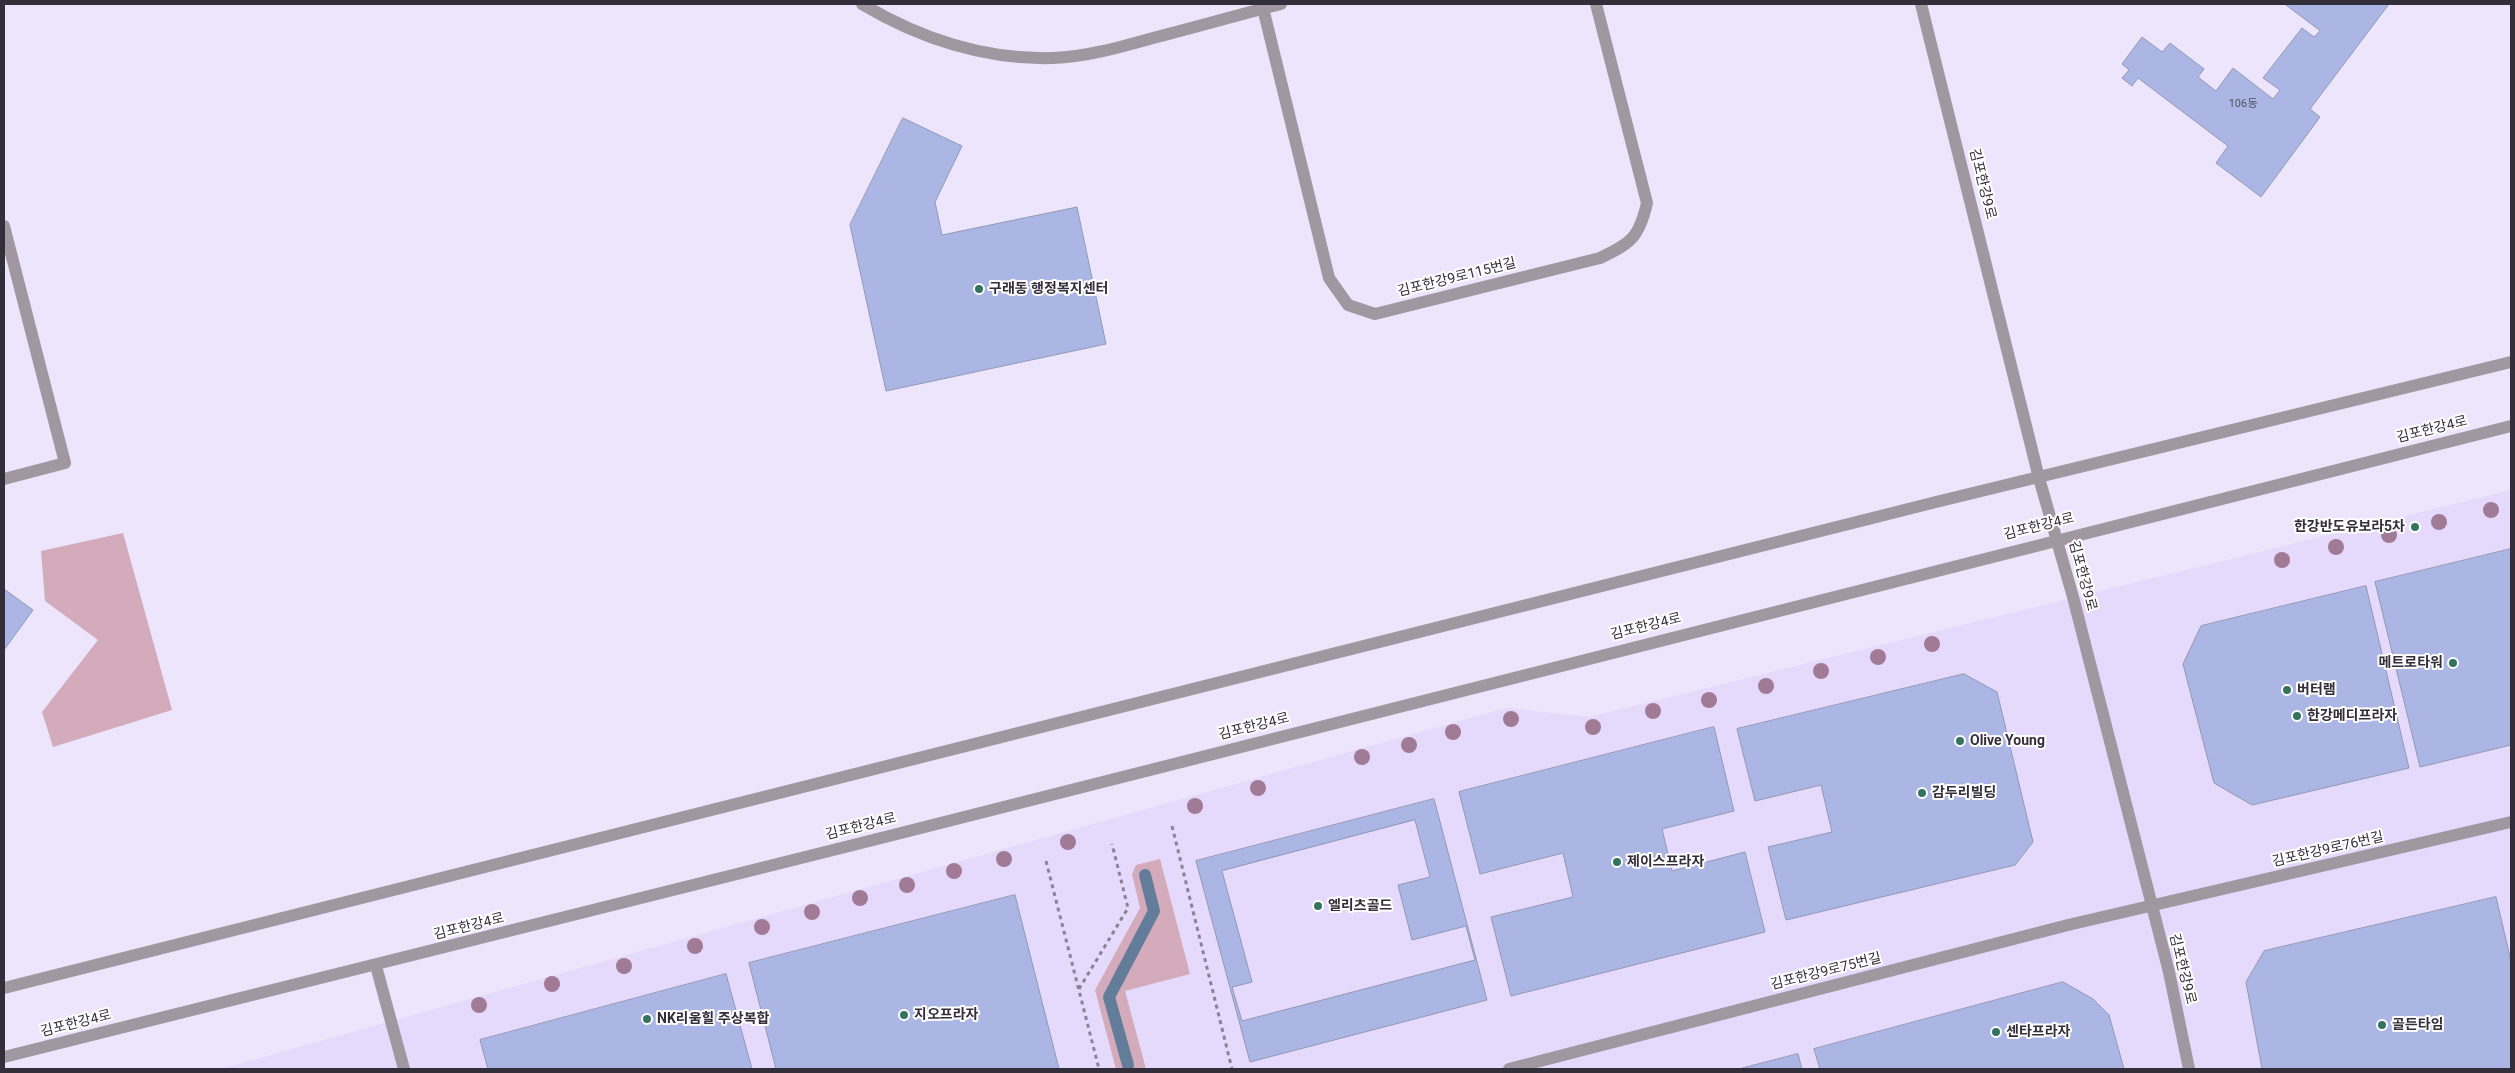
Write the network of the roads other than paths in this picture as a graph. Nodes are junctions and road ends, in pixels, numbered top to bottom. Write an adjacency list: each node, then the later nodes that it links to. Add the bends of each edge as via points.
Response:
1 (862, 4): 5 (street, via 931,39 993,54 1053,58 1116,48)
2 (1281, 4): 5 (street)
3 (1596, 4): 5 (street, 김포한강9로115번길, via 1647,203 1642,226 1624,246 1600,258 1375,314 1348,305 1329,278)
4 (1921, 4): 9 (street, 김포한강9로)
5 (1262, 6)
6 (4, 226): 10 (street, via 65,463)
7 (2511, 362): 9 (street)
8 (2511, 426): 11 (street, 김포한강4로)
9 (2040, 478): 11 (street, 김포한강9로); 15 (street)
10 (4, 479)
11 (2057, 538): 13 (street, 김포한강9로); 14 (street, 김포한강4로)
12 (2511, 822): 13 (street, 김포한강9로76번길)
13 (2151, 906): 18 (street, 김포한강9로75번길, via 2068,924); 19 (street, 김포한강9로, via 2169,972)
14 (376, 966): 16 (street, 김포한강4로); 17 (street)
15 (4, 988)
16 (4, 1058)
17 (404, 1069)
18 (1508, 1069)
19 (2189, 1069)

